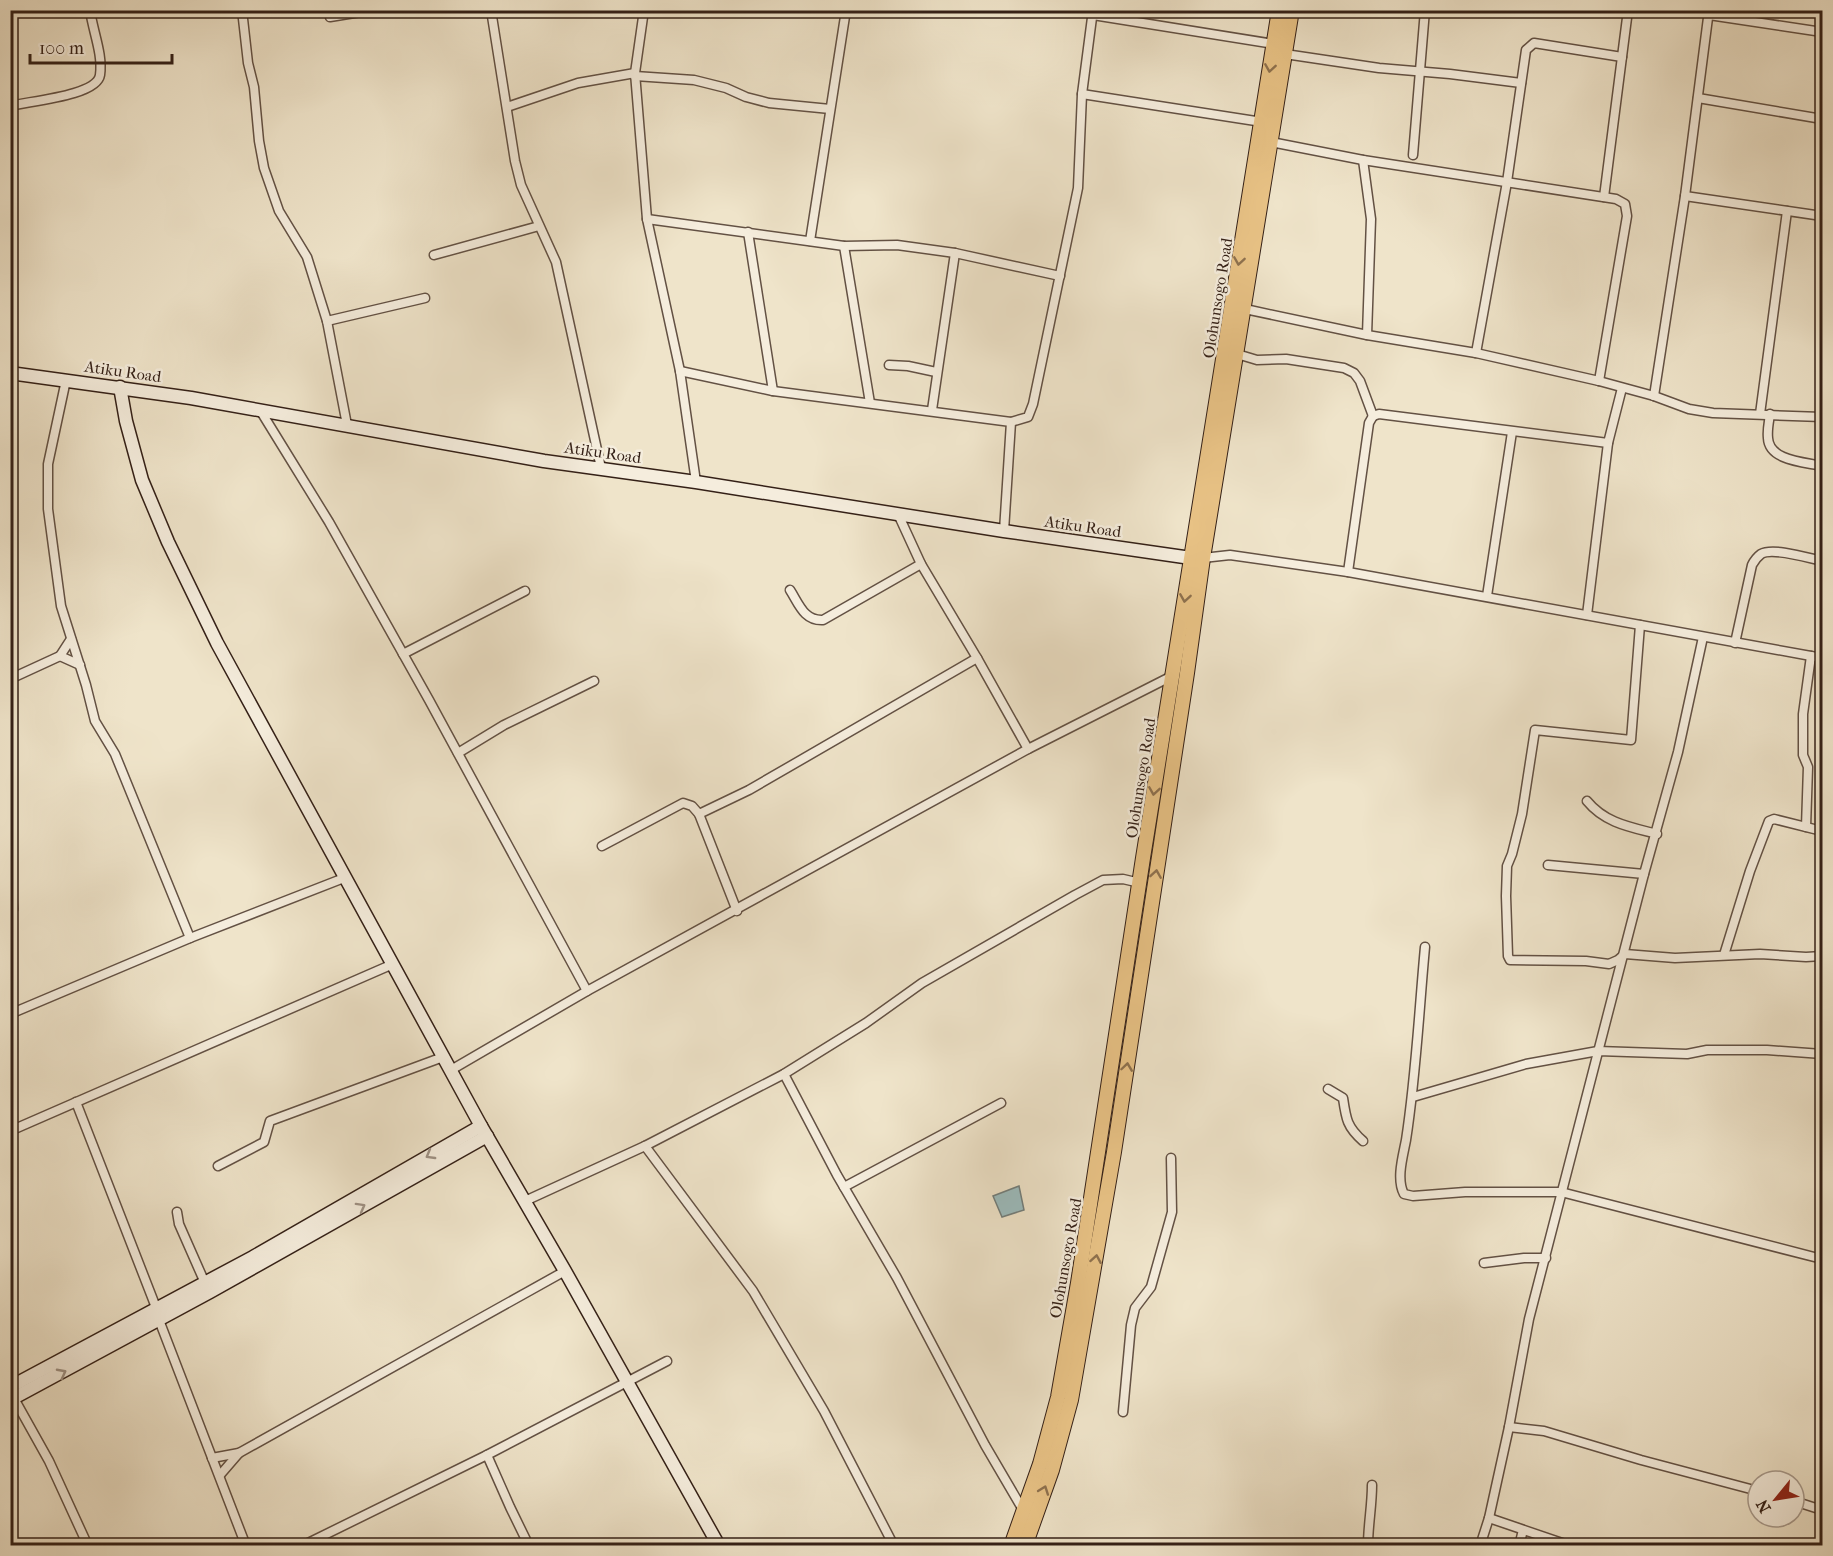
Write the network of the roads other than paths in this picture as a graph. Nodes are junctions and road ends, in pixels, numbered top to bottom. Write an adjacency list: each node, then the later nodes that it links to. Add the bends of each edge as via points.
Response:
1 (90, 10): 23 (street, via 99,55 98,82 72,94)
2 (242, 10): 46 (street, via 264,168 279,211 307,257)
3 (373, 10): 13 (street)
4 (491, 10): 24 (street)
5 (644, 10): 19 (street)
6 (846, 10): 25 (street)
7 (1279, 10): 15 (main road, Olohunsogo Road)
8 (1292, 10): 16 (main road, Olohunsogo Road)
9 (1425, 10): 18 (street)
10 (1628, 10): 17 (street)
11 (1093, 13): 15 (street); 21 (street)
12 (1709, 13): 14 (street); 22 (street)
13 (330, 17)
14 (1822, 32)
15 (1274, 44): 27 (main road, Olohunsogo Road, one-way to 27)
16 (1285, 54): 18 (street); 28 (main road, Olohunsogo Road)
17 (1622, 57): 20 (street, via 1534,43 1526,50); 33 (street)
18 (1420, 70): 20 (street); 29 (street)
19 (635, 75): 24 (street, via 578,82); 25 (street, via 694,81 770,103); 36 (street)
20 (1521, 83): 31 (street)
21 (1082, 93): 27 (street); 43 (street, via 1078,188)
22 (1698, 98): 26 (street); 32 (street)
23 (10, 106)
24 (507, 107): 37 (street, via 514,161)
25 (830, 109): 39 (street)
26 (1822, 118)
27 (1262, 122): 75 (main road, Olohunsogo Road, one-way to 75, via 1198,524)
28 (1272, 142): 30 (street); 45 (main road, Olohunsogo Road)
29 (1413, 155)
30 (1363, 160): 31 (street); 47 (street, via 1371,219)
31 (1507, 182): 33 (street); 48 (street)
32 (1685, 196): 34 (street); 59 (street)
33 (1604, 197): 55 (street, via 1625,204 1627,216)
34 (1787, 211): 35 (street); 63 (street)
35 (1822, 216)
36 (647, 219): 38 (street); 51 (street)
37 (539, 226): 42 (street); 71 (street, via 556,262)
38 (748, 232): 39 (street); 58 (street)
39 (810, 241): 40 (street)
40 (844, 246): 41 (street, via 897,245); 60 (street)
41 (955, 253): 43 (street); 52 (street)
42 (434, 255)
43 (1060, 276): 66 (street, via 1028,417)
44 (425, 298): 46 (street)
45 (1245, 309): 47 (street); 49 (main road, Olohunsogo Road)
46 (327, 321): 67 (street)
47 (1367, 335): 48 (street)
48 (1476, 353): 55 (street)
49 (1237, 354): 64 (street, via 1257,360 1286,359 1344,368 1360,381); 75 (main road, Olohunsogo Road)
50 (889, 365): 52 (street)
51 (680, 372): 58 (street); 72 (street)
52 (936, 372): 62 (street)
53 (10, 373): 54 (street, Atiku Road)
54 (66, 380): 56 (street, Atiku Road); 85 (street, via 48,464 48,509 61,606)
55 (1599, 381): 57 (street)
56 (120, 387): 61 (street, Atiku Road); 107 (street, via 142,480 168,542 217,643)
57 (1622, 388): 59 (street); 69 (street)
58 (773, 391): 60 (street)
59 (1654, 396): 63 (street, via 1689,409)
60 (870, 403): 62 (street)
61 (260, 410): 67 (street, Atiku Road); 87 (street)
62 (932, 410): 66 (street)
63 (1765, 414): 65 (street); 70 (street, via 1767,440 1773,452)
64 (1373, 416): 68 (street); 78 (street)
65 (1822, 417)
66 (1011, 422): 74 (street)
67 (347, 425): 71 (street, Atiku Road)
68 (1512, 432): 69 (street); 81 (street)
69 (1608, 443): 82 (street)
70 (1822, 466)
71 (601, 468): 72 (street, Atiku Road)
72 (696, 482): 73 (street, Atiku Road)
73 (898, 514): 74 (street, Atiku Road); 77 (street)
74 (1004, 531): 75 (street, Atiku Road)
75 (1197, 558): 78 (street, via 1230,555); 93 (main road, Olohunsogo Road, one-way to 93); 143 (main road, Olohunsogo Road, one-way to 75, via 1114,1152 1187,673)
76 (1822, 561): 86 (street, via 1779,552 1759,555 1752,565)
77 (921, 564): 79 (street, via 823,620 806,616); 90 (street)
78 (1348, 572): 81 (street)
79 (790, 590)
80 (525, 591): 87 (street)
81 (1488, 596): 82 (street)
82 (1587, 615): 83 (street)
83 (1640, 625): 84 (street); 113 (street, via 1631,740 1535,730 1522,814 1506,880 1510,960 1609,964)
84 (1703, 637): 86 (street); 102 (street)
85 (71, 639): 88 (street); 92 (street)
86 (1734, 643): 89 (street)
87 (403, 654): 97 (street)
88 (60, 656): 92 (street); 94 (street)
89 (1811, 656): 91 (street); 100 (street, via 1803,714 1803,755 1808,766)
90 (977, 658): 96 (street); 99 (street, via 749,790)
91 (1822, 658)
92 (80, 665): 111 (street, via 95,721 115,754)
93 (1173, 675): 96 (street); 108 (main road, Olohunsogo Road, one-way to 108)
94 (10, 679)
95 (594, 681): 97 (street, via 504,725)
96 (1028, 749): 110 (street)
97 (458, 753): 117 (street)
98 (1587, 801): 102 (street, via 1615,822)
99 (699, 814): 103 (street, via 684,803); 110 (street)
100 (1806, 827): 101 (street); 114 (street, via 1774,819 1767,824)
101 (1822, 831)
102 (1657, 834): 106 (street)
103 (602, 846)
104 (10, 861): 109 (street)
105 (1548, 865): 106 (street)
106 (1644, 874): 113 (street)
107 (344, 878): 111 (street); 116 (street)
108 (1140, 884): 123 (street, via 1123,879 1103,880 922,983 867,1023); 143 (main road, Olohunsogo Road)
109 (10, 910)
110 (737, 911): 117 (street)
111 (190, 938): 118 (street)
112 (1425, 946): 125 (street)
113 (1625, 954): 114 (street, via 1675,958); 119 (street)
114 (1724, 955): 115 (street)
115 (1822, 956)
116 (393, 964): 121 (street); 126 (street)
117 (587, 991): 122 (street)
118 (10, 1014)
119 (1598, 1051): 120 (street, via 1687,1054 1767,1050); 125 (street, via 1526,1064); 135 (street)
120 (1822, 1054)
121 (443, 1057): 122 (street); 133 (street, via 270,1121 264,1142)
122 (451, 1070): 129 (street)
123 (784, 1074): 131 (street); 134 (street)
124 (1329, 1089): 130 (street, via 1343,1098 1351,1130)
125 (1413, 1097): 135 (street, via 1402,1164 1400,1187 1404,1194)
126 (76, 1102): 128 (street); 144 (street)
127 (1001, 1103): 134 (street)
128 (10, 1131)
129 (484, 1131): 136 (street); 142 (street, one-way to 142); 144 (street, one-way to 129)
130 (1363, 1141)
131 (645, 1146): 136 (street); 166 (street, via 753,1291 824,1411)
132 (1171, 1158): 148 (street, via 1172,1212 1151,1287 1135,1308)
133 (218, 1166)
134 (844, 1187): 157 (street)
135 (1561, 1192): 138 (street); 139 (street)
136 (525, 1201): 141 (street)
137 (177, 1212): 142 (street, via 178,1224)
138 (1546, 1258): 140 (street); 149 (street, via 1529,1319)
139 (1822, 1259)
140 (1484, 1263)
141 (565, 1271): 146 (street); 150 (street)
142 (205, 1283): 144 (street)
143 (1084, 1285): 157 (main road, Olohunsogo Road, via 1040,1464); 168 (main road, Olohunsogo Road, one-way to 143, via 1052,1470 1071,1400)
144 (158, 1315): 147 (street); 152 (street)
145 (668, 1361): 146 (street)
146 (626, 1381): 151 (street); 165 (street)
147 (11, 1395): 161 (street, via 49,1461)
148 (1123, 1413)
149 (1509, 1427): 155 (street, via 1544,1431); 159 (street)
150 (239, 1453): 152 (street); 153 (street)
151 (487, 1455): 163 (street); 164 (street)
152 (212, 1458): 153 (street)
153 (220, 1475): 162 (street)
154 (1372, 1485): 169 (street)
155 (1746, 1488)
156 (1806, 1505): 158 (street)
157 (1023, 1510): 167 (main road, Olohunsogo Road)
158 (1822, 1510)
159 (1489, 1518): 160 (street); 170 (street)
160 (1523, 1530): 171 (street); 172 (street)
161 (88, 1545)
162 (246, 1545)
163 (302, 1545)
164 (529, 1545)
165 (719, 1545)
166 (894, 1545)
167 (1011, 1545)
168 (1025, 1545)
169 (1368, 1545)
170 (1480, 1545)
171 (1519, 1545)
172 (1571, 1545)

